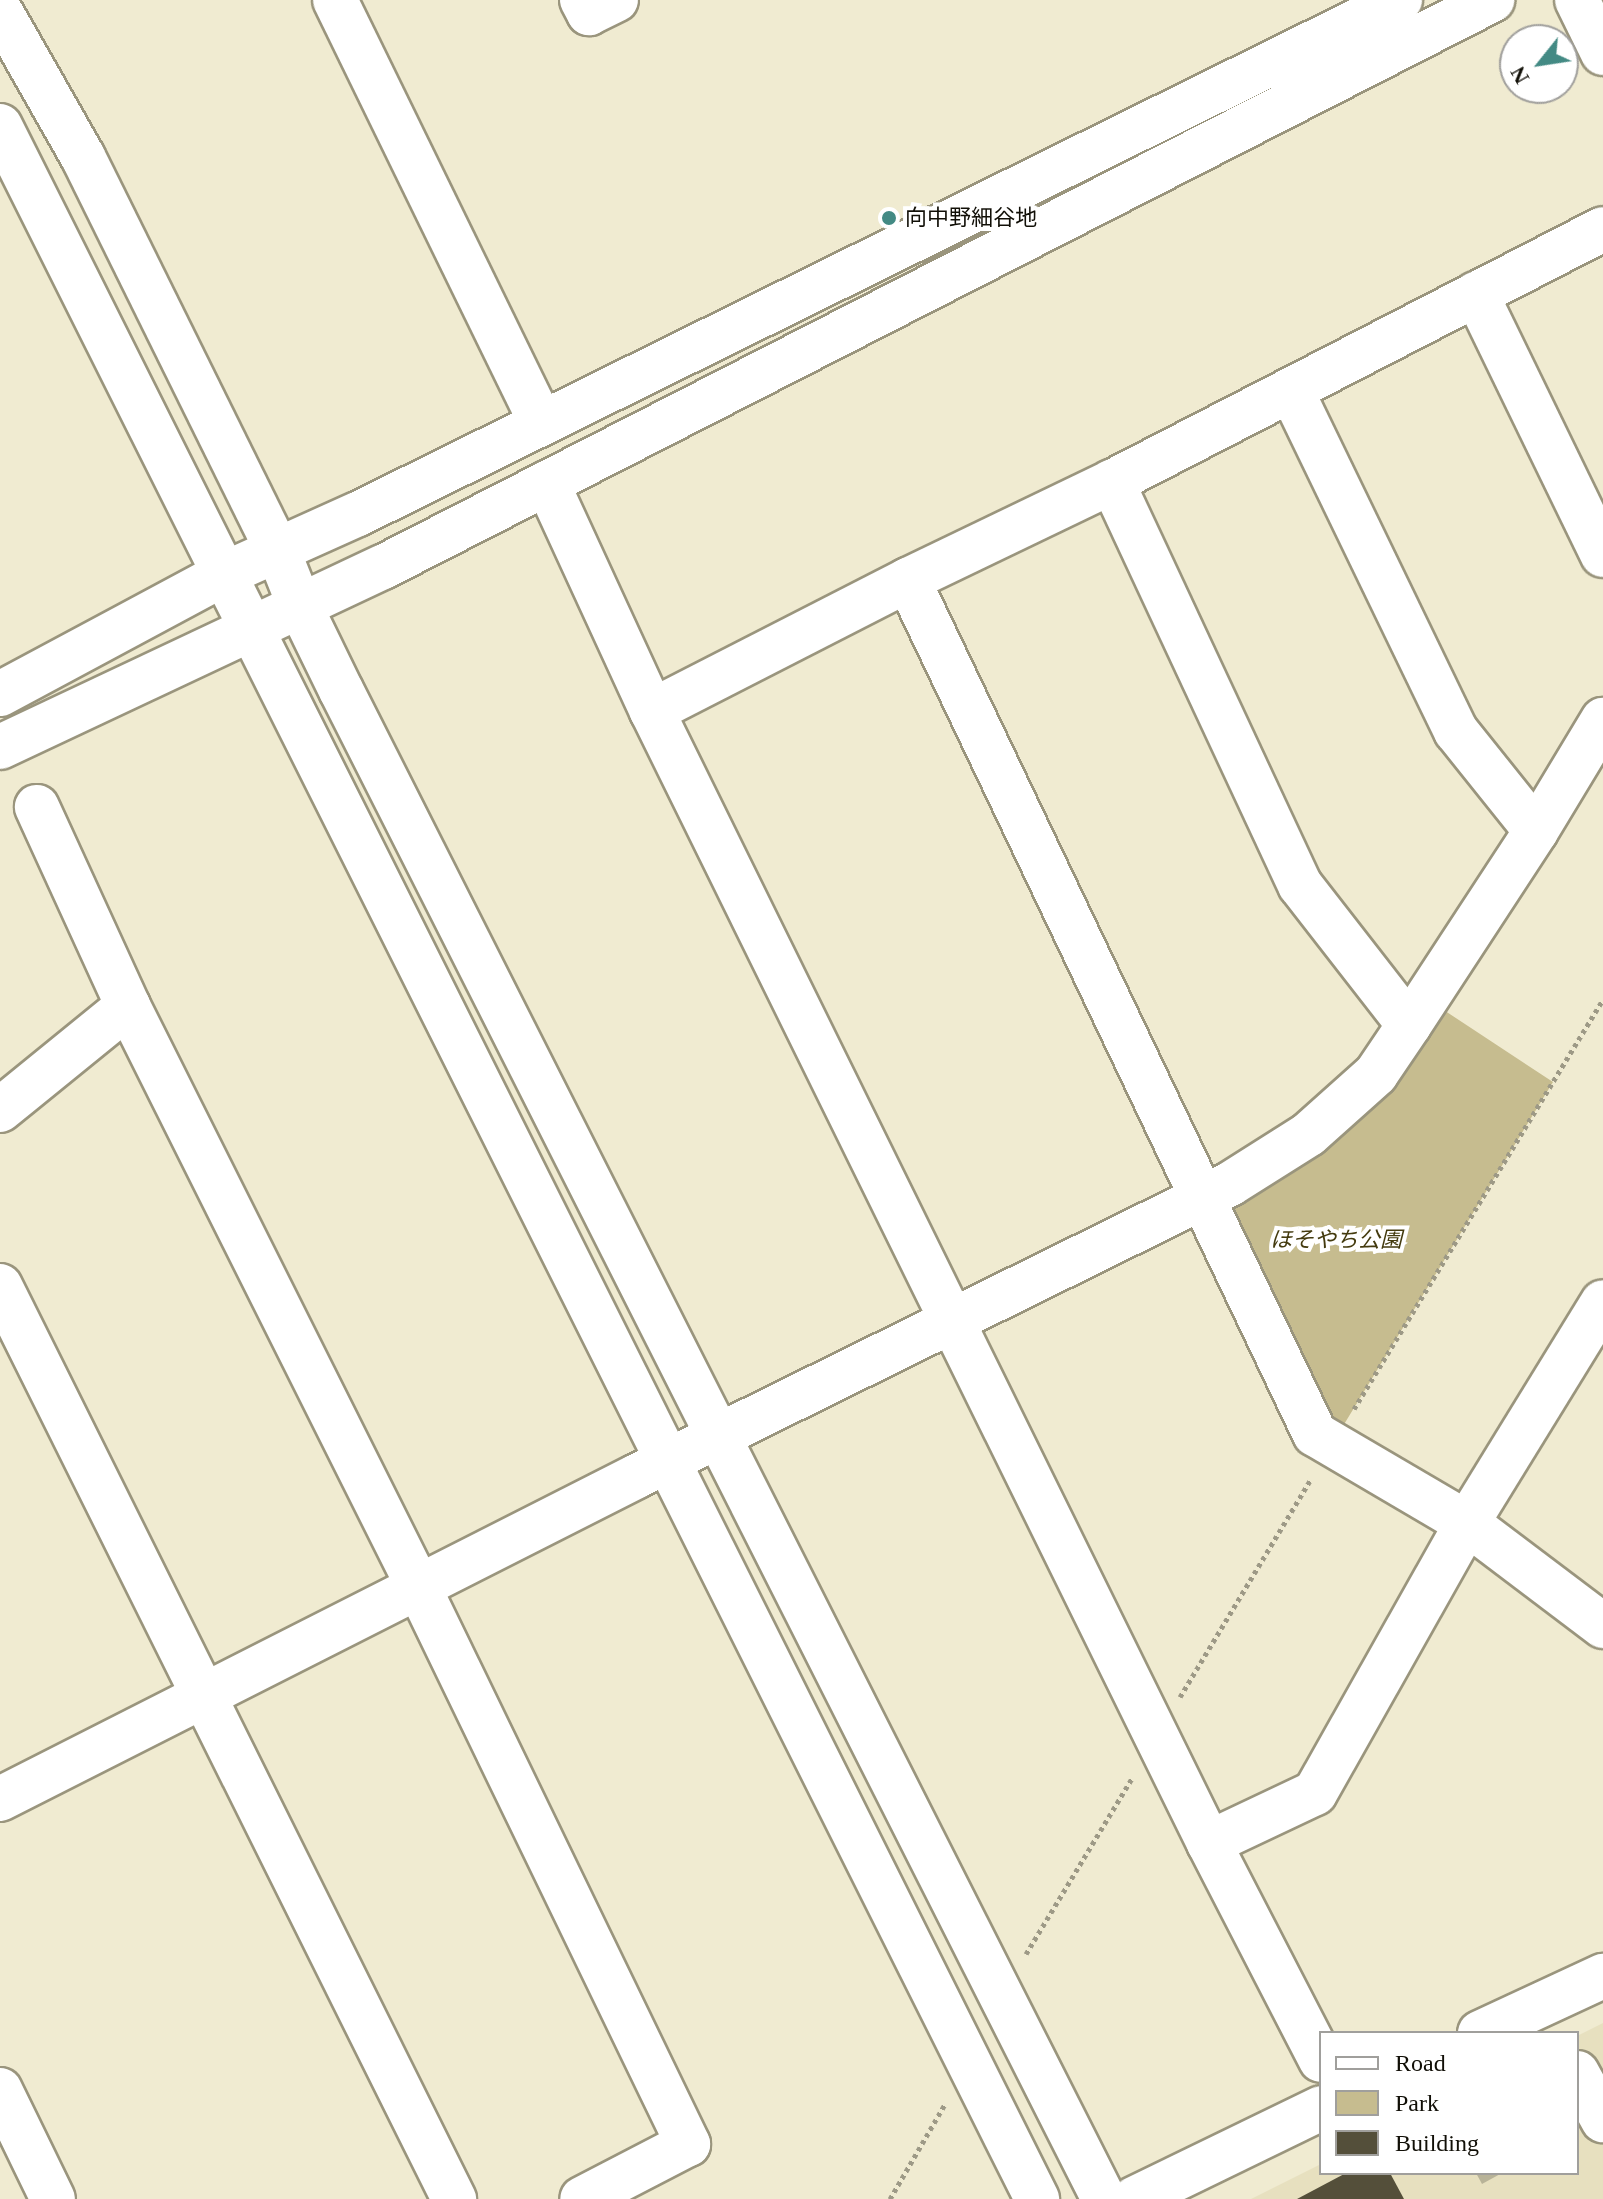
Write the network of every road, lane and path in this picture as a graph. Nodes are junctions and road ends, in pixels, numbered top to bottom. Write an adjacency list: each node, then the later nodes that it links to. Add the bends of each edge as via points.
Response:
1 (335, 0): 13 (street)
2 (582, 0): 3 (street, via 589,13)
3 (616, 0)
4 (1400, 0): 13 (street)
5 (1492, 0): 15 (street)
6 (1577, 0): 8 (street)
7 (0, 11): 16 (street, via 83,157)
8 (1603, 53)
9 (0, 126): 18 (street)
10 (1603, 229): 11 (street)
11 (1476, 294): 12 (street); 17 (street)
12 (1291, 390): 14 (street); 27 (street, via 1456,731)
13 (540, 421): 16 (street)
14 (1112, 482): 19 (street); 30 (street, via 1300,885)
15 (547, 483): 20 (street); 23 (street)
16 (278, 551): 18 (street); 20 (street)
17 (1603, 555)
18 (222, 575): 21 (street); 22 (street)
19 (908, 580): 23 (street); 32 (street)
20 (299, 604): 21 (street); 36 (street)
21 (251, 628): 25 (street); 38 (street)
22 (0, 694)
23 (652, 711): 35 (street)
24 (1603, 720): 27 (street)
25 (0, 747)
26 (37, 807): 29 (street)
27 (1536, 831): 30 (street)
28 (1603, 1000): 37 (path)
29 (128, 1006): 31 (street); 40 (street)
30 (1409, 1025): 32 (street, via 1376,1074 1309,1134)
31 (0, 1110)
32 (1201, 1198): 35 (street); 37 (street, via 1315,1434)
33 (0, 1286): 42 (street)
34 (1603, 1302): 39 (street)
35 (954, 1321): 36 (street); 43 (street)
36 (717, 1438): 38 (street); 61 (street)
37 (1332, 1444): 39 (street); 43 (path)
38 (667, 1463): 40 (street); 60 (street)
39 (1467, 1523): 41 (street); 45 (street, via 1315,1793)
40 (419, 1588): 42 (street); 58 (street, via 688,2144)
41 (1603, 1626)
42 (203, 1696): 44 (street); 57 (street)
43 (1157, 1735): 45 (street); 46 (path)
44 (0, 1799)
45 (1209, 1843): 50 (street)
46 (1021, 1963)
47 (1603, 1976): 48 (street)
48 (1548, 2019): 49 (street)
49 (1490, 2031)
50 (1319, 2056)
51 (1579, 2077): 55 (street)
52 (0, 2090): 56 (street)
53 (945, 2104): 59 (path)
54 (1319, 2109): 62 (street)
55 (1603, 2120)
56 (53, 2199)
57 (454, 2199)
58 (582, 2199)
59 (890, 2199)
60 (1037, 2199)
61 (1104, 2199)
62 (1134, 2199)

